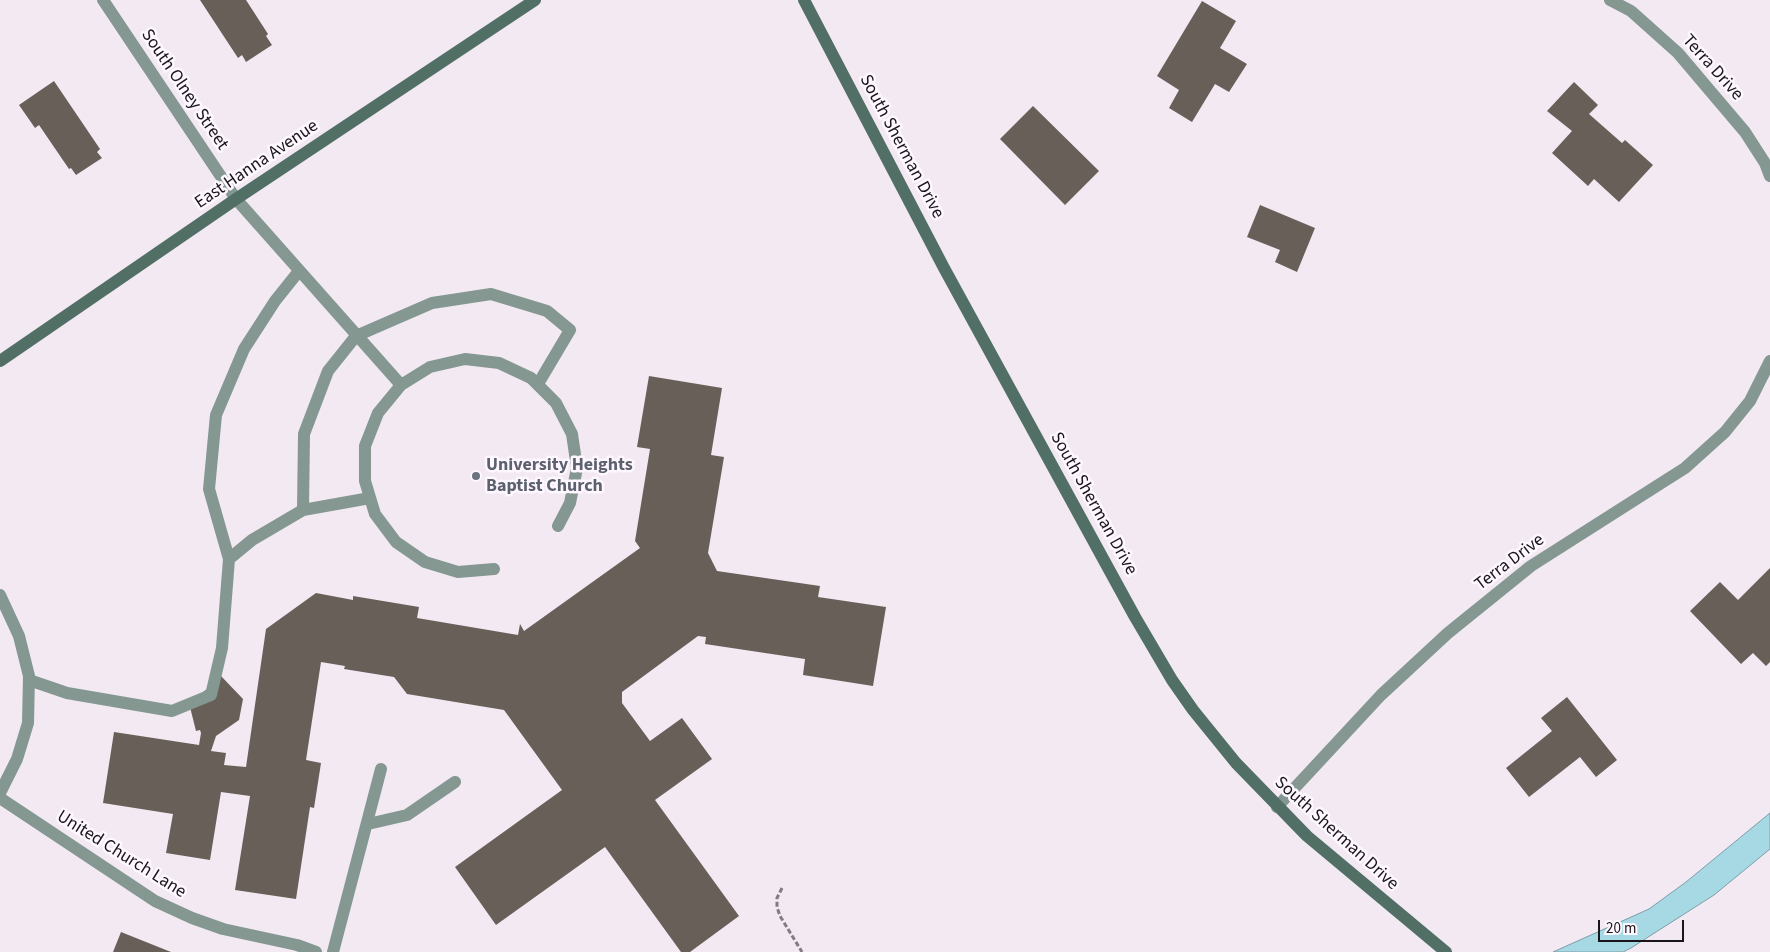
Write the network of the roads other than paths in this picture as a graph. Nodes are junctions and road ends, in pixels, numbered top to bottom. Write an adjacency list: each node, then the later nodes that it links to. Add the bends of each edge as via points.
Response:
1 (103, 0): 6 (street, South Olney Street)
2 (535, 0): 6 (main road, East Hanna Avenue)
3 (804, 0): 24 (main road, South Sherman Drive, via 944,268 1134,617 1193,710 1236,763)
4 (1610, 0): 5 (street, Terra Drive, via 1631,12 1678,53 1745,132)
5 (1770, 176)
6 (236, 199): 7 (street, South Olney Street); 9 (main road, East Hanna Avenue)
7 (299, 272): 8 (street, South Olney Street); 16 (street, via 275,301 244,349 216,415 209,489)
8 (356, 336): 11 (street, via 432,303 491,294 547,310 570,330); 12 (street, South Olney Street); 14 (street, via 328,371 304,434)
9 (0, 361)
10 (1770, 361): 24 (street, Terra Drive, via 1750,401 1718,438 1685,468 1531,566 1448,633 1381,696)
11 (538, 384): 12 (street, via 500,363 465,359 430,367); 15 (street, via 556,403 572,434 577,468 570,503)
12 (400, 386): 13 (street, via 378,413 366,446 365,480)
13 (370, 498): 14 (street); 17 (street, via 375,514 396,542 425,562 458,572)
14 (303, 510): 16 (street, via 252,540)
15 (558, 526)
16 (229, 559): 19 (street, via 222,648 211,695 172,711 67,693)
17 (494, 570)
18 (0, 595): 19 (street, via 18,636)
19 (29, 680): 22 (street, via 28,724 17,759)
20 (381, 769): 25 (street)
21 (455, 782): 25 (street, via 407,815)
22 (0, 793)
23 (0, 798): 26 (street, United Church Lane, via 155,901 223,928)
24 (1277, 806): 28 (main road, South Sherman Drive, via 1320,848)
25 (368, 824): 27 (street)
26 (316, 952)
27 (333, 952)
28 (1446, 952)

